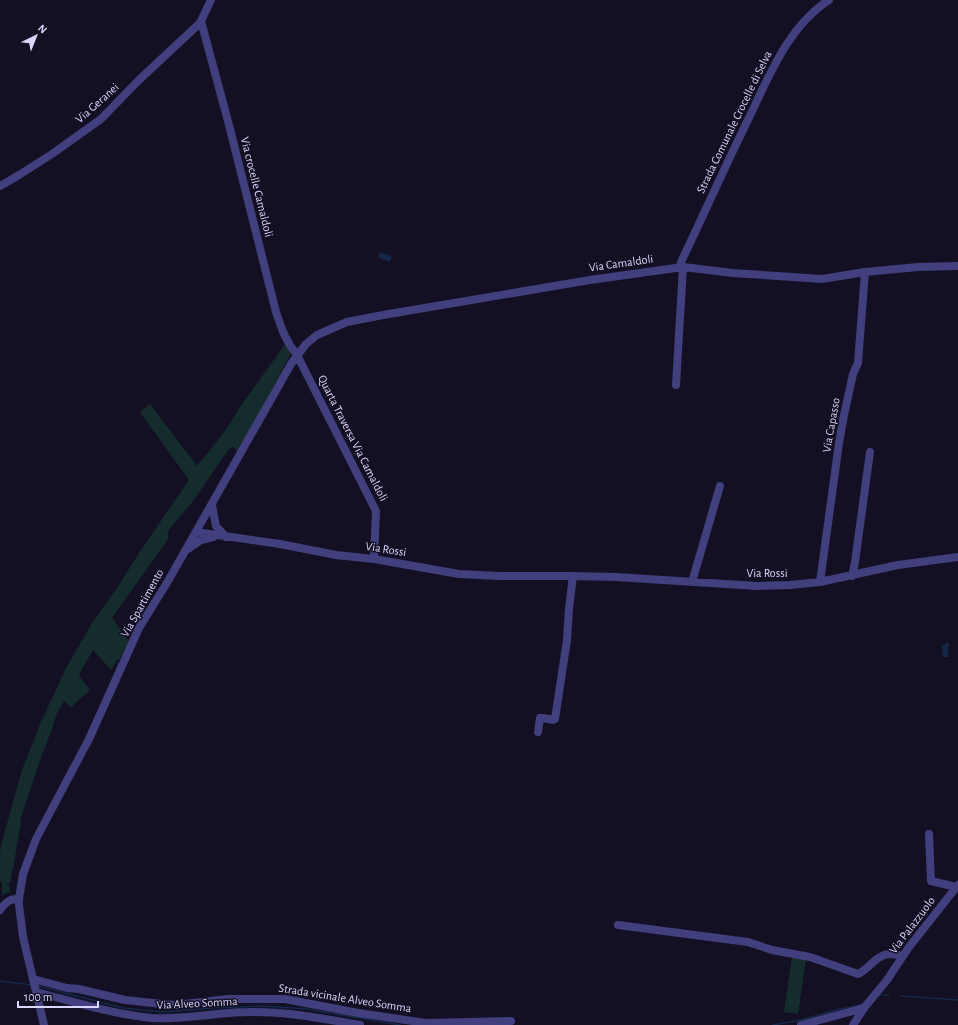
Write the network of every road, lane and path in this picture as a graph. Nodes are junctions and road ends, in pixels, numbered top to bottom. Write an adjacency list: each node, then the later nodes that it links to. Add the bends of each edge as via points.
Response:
1 (211, 0): 3 (street)
2 (829, 0): 6 (street, Strada Comunale Crocelle di Selva, via 800,26 784,47 682,260)
3 (201, 22): 4 (street, Via Geranei, via 101,119 52,154); 8 (street, Via crocelle Camaldoli, via 276,312 288,344)
4 (0, 186)
5 (958, 266): 7 (street, Via Camaldoli)
6 (681, 268): 7 (street, Via Camaldoli, via 822,279); 8 (street, Via Camaldoli, via 590,280 347,322 317,335); 9 (street, Strada Comunale Crocelle di Selva)
7 (865, 272): 21 (street, Via Capasso, via 858,363 853,374 839,443)
8 (298, 353): 12 (street, Via Spartimento); 17 (street, Quarta Traversa Via Camaldoli, via 376,511)
9 (676, 385)
10 (870, 452): 19 (street)
11 (720, 486): 20 (street)
12 (212, 505): 13 (street, Via Spartimento); 14 (street, via 216,526)
13 (196, 532): 14 (street, Via Rossi); 15 (street, Via Spartimento)
14 (223, 536): 15 (street, via 201,540); 17 (street, Via Rossi)
15 (186, 550): 25 (street, Via Spartimento, via 139,628 92,733 36,839 23,874)
16 (958, 557): 19 (street, Via Rossi, via 898,565)
17 (374, 559): 18 (street, Via Rossi, via 459,574)
18 (573, 576): 20 (street, Via Rossi); 22 (street, via 567,640 554,719 540,718)
19 (852, 576): 21 (street, Via Rossi)
20 (692, 582): 21 (street, Via Rossi, via 757,586)
21 (820, 582)
22 (538, 732)
23 (929, 834): 24 (street, via 931,882)
24 (957, 886): 28 (street, Via Palazzuolo)
25 (19, 902): 26 (street); 29 (street, Via Spartimento, via 23,937)
26 (2, 908)
27 (618, 925): 28 (street, via 748,942 772,950 810,957 858,974 882,956)
28 (903, 956): 30 (street, Via Palazzuolo)
29 (35, 985): 31 (street, Strada vicinale Alveo Somma, via 79,989 125,1000 154,1003 285,998 358,1013 426,1023); 32 (street, Via Spartimento); 33 (street, Via Alveo Somma, via 105,1010 128,1015 167,1018 256,1012)
30 (864, 1008): 34 (street); 35 (street, Via Palazzuolo)
31 (511, 1021)
32 (44, 1025)
33 (360, 1025)
34 (801, 1025)
35 (853, 1025)

